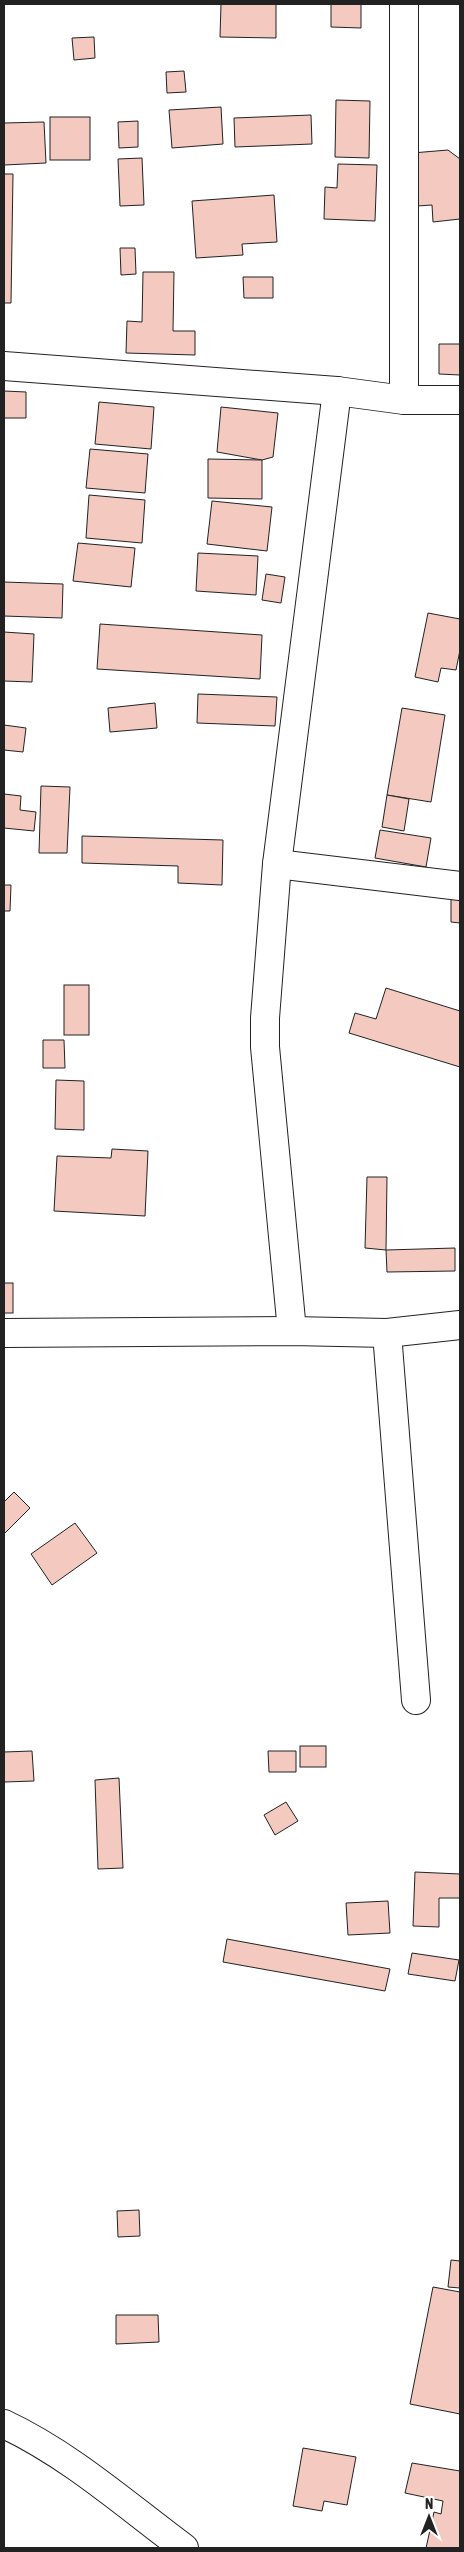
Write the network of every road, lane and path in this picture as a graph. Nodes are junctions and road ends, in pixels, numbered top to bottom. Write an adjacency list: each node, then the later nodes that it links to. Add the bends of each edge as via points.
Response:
1 (404, 4): 4 (street)
2 (4, 366): 3 (street)
3 (336, 390): 4 (street); 6 (street)
4 (404, 400): 5 (street)
5 (460, 400)
6 (277, 864): 7 (street); 9 (street, via 265,1047)
7 (460, 886)
8 (460, 1325): 11 (street)
9 (292, 1331): 10 (street); 11 (street)
10 (4, 1333)
11 (387, 1333): 12 (street)
12 (416, 1700)
13 (4, 2424): 14 (street, via 76,2467)
14 (184, 2548)

